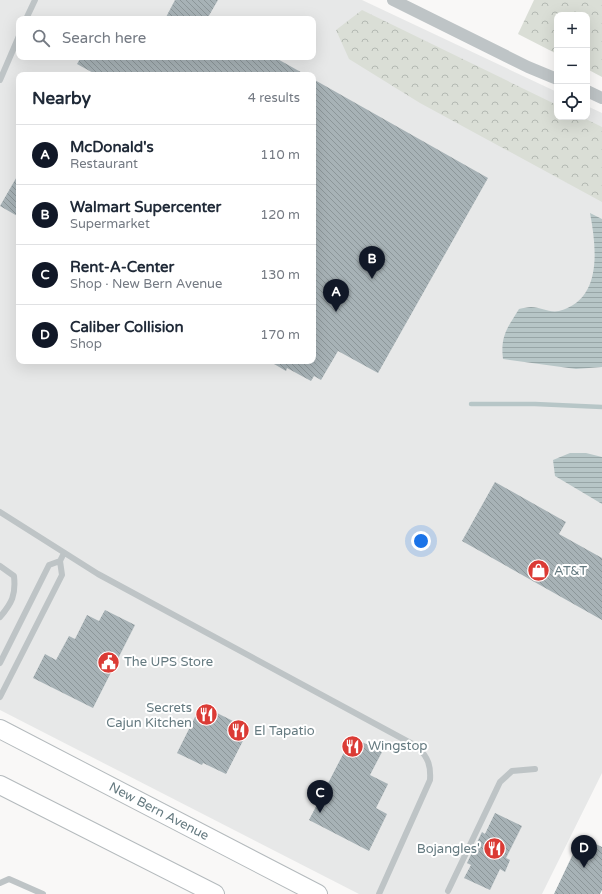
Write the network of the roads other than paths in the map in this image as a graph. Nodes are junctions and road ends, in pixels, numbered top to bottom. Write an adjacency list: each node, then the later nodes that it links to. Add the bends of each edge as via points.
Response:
1 (35, 0): 3 (lane)
2 (393, 0): 5 (street)
3 (27, 16)
4 (16, 43): 6 (lane)
5 (554, 78)
6 (0, 80)
7 (590, 92): 8 (street)
8 (602, 98)
9 (0, 512): 10 (lane)
10 (64, 553): 11 (lane); 24 (lane, via 271,669 410,742 428,757 431,768 430,780)
11 (60, 561): 14 (lane, via 49,566); 15 (lane, via 62,575)
12 (0, 566): 13 (lane, via 14,576 15,592 8,608)
13 (0, 617)
14 (0, 663)
15 (0, 697)
16 (0, 729): 23 (main road, New Bern Avenue)
17 (535, 769): 20 (lane, via 512,771 500,782)
18 (0, 785): 22 (main road)
19 (0, 883): 21 (lane, via 9,879)
20 (448, 892)
21 (43, 894)
22 (215, 894)
23 (318, 894)
24 (379, 894)

